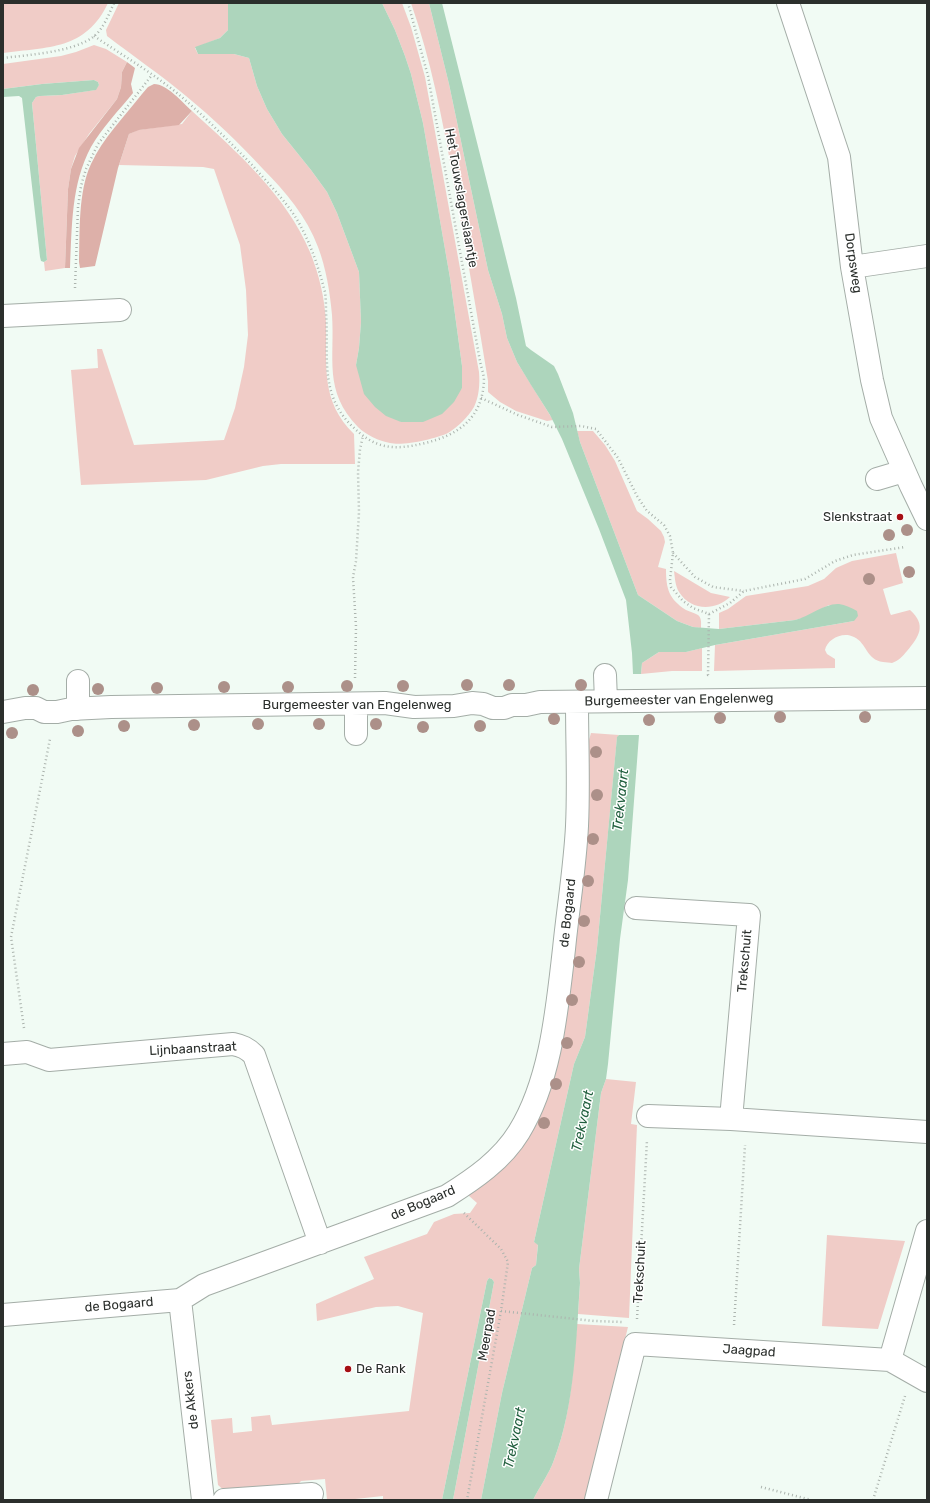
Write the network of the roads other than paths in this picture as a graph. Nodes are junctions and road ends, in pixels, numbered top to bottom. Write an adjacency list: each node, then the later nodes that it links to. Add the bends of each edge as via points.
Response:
1 (788, 3): 3 (street, Dorpsweg, via 838,157)
2 (927, 256): 3 (street)
3 (852, 267): 6 (street, Dorpsweg, via 864,388 881,418)
4 (120, 310): 5 (street)
5 (3, 316)
6 (904, 471): 7 (street); 8 (street, Dorpsweg)
7 (877, 479)
8 (927, 519)
9 (605, 675): 12 (street)
10 (78, 681): 15 (street)
11 (927, 698): 12 (street, Burgemeester van Engelenweg)
12 (606, 701): 13 (street, Burgemeester van Engelenweg)
13 (577, 702): 14 (street, Burgemeester van Engelenweg, via 540,702 504,708 493,708 483,704 414,707 385,703); 24 (street, de Bogaard, via 577,826 556,1015 539,1091 529,1114 505,1151 475,1178 447,1196)
14 (356, 704): 15 (street, Burgemeester van Engelenweg); 17 (street)
15 (78, 709): 16 (street, Burgemeester van Engelenweg, via 44,712 36,708 25,708)
16 (3, 712)
17 (356, 734)
18 (636, 908): 21 (street, Trekschuit, via 749,915)
19 (3, 1054): 24 (street, Lijnbaanstraat, via 27,1052 49,1060 241,1045 254,1055)
20 (648, 1116): 21 (street)
21 (739, 1120): 22 (street)
22 (927, 1132)
23 (927, 1231): 27 (street)
24 (320, 1243): 25 (street, de Bogaard, via 204,1285)
25 (180, 1300): 26 (street, de Bogaard); 30 (street, de Akkers)
26 (3, 1315)
27 (890, 1360): 28 (street); 32 (street, Jaagpad, via 733,1350 636,1334)
28 (919, 1376)
29 (312, 1494): 31 (street)
30 (203, 1500)
31 (224, 1500)
32 (596, 1500)

